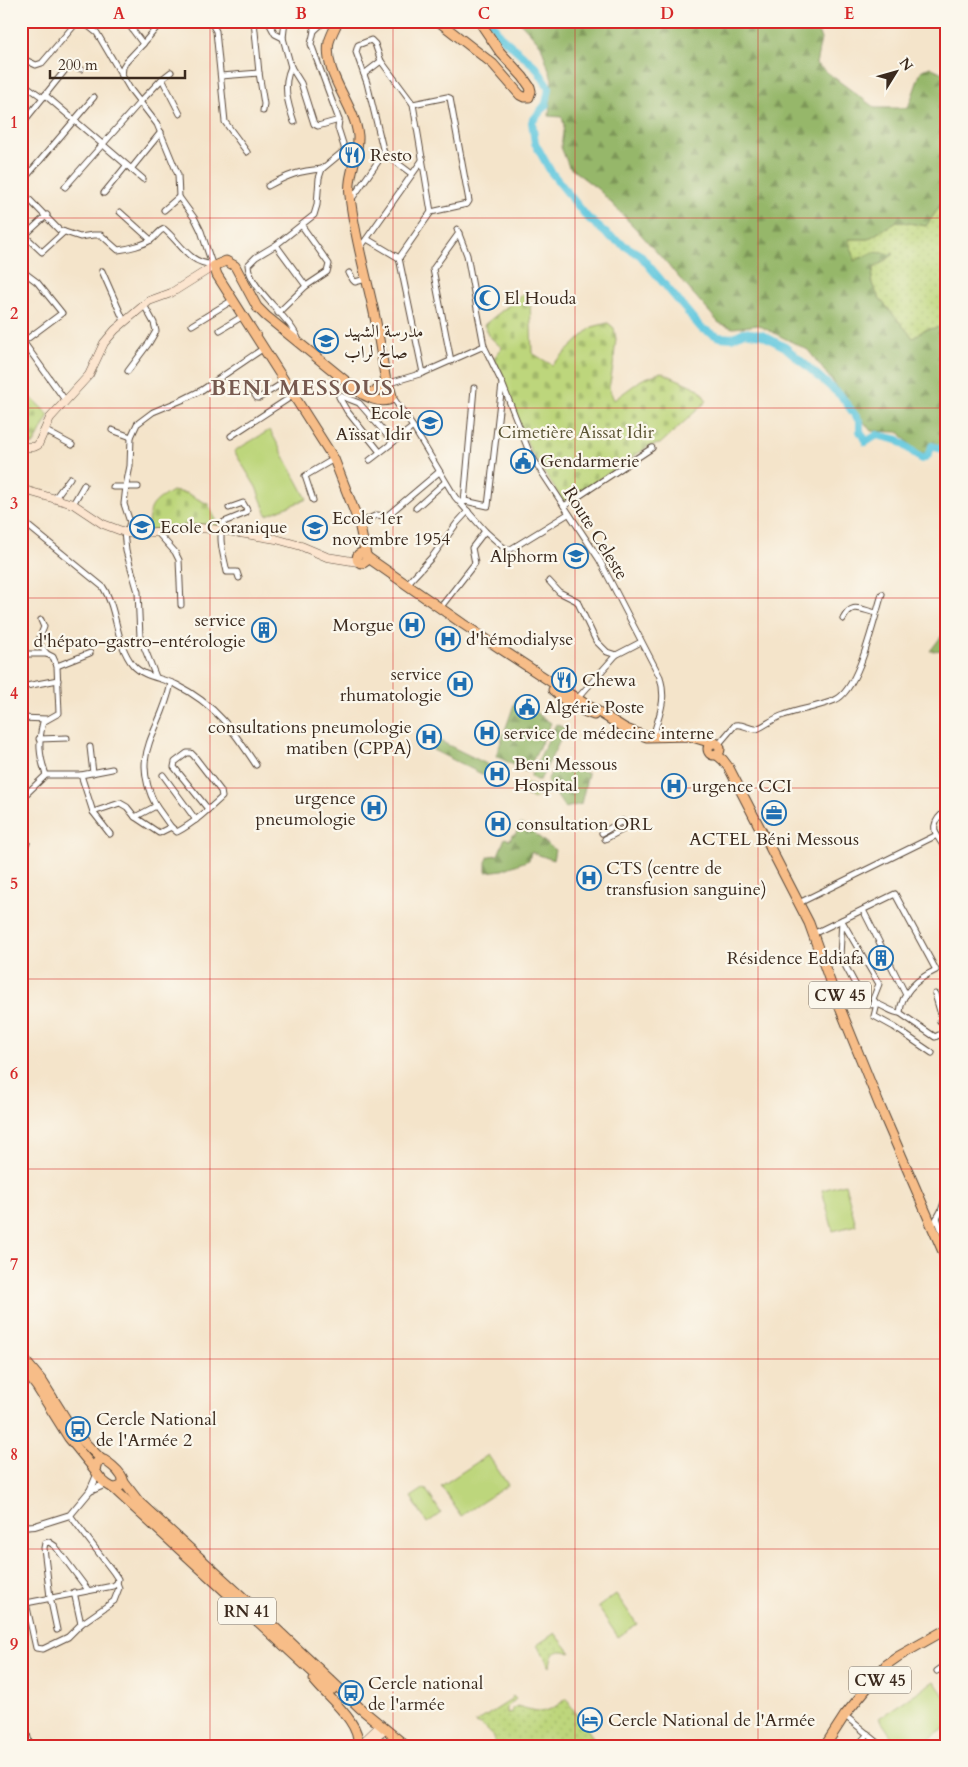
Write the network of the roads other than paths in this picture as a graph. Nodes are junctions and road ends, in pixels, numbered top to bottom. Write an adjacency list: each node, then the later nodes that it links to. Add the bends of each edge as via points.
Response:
1 (80, 21): 18 (street, via 42,63 36,65); 25 (street, via 97,33)
2 (126, 21): 17 (street)
3 (150, 21): 14 (street)
4 (162, 21): 14 (street)
5 (210, 21): 26 (street, via 216,31)
6 (254, 21): 23 (street)
7 (268, 21): 16 (street, via 275,34)
8 (285, 21): 16 (street)
9 (313, 21): 15 (street)
10 (326, 21): 15 (street)
11 (338, 21): 41 (main road, via 329,41 328,54 358,135)
12 (438, 21): 13 (main road, via 493,64 520,95 529,97 530,87)
13 (479, 21)
14 (155, 29): 17 (street)
15 (314, 30): 36 (street, via 311,44)
16 (283, 38): 20 (street)
17 (143, 44): 25 (street, via 124,64)
18 (21, 58)
19 (381, 61): 24 (street); 24 (street, via 374,41 358,45 356,52); 32 (street)
20 (291, 67): 36 (street, via 301,83 316,126); 37 (street, via 286,87)
21 (81, 68): 29 (street, via 71,66 66,69)
22 (171, 72): 27 (street)
23 (259, 73): 26 (street); 33 (street)
24 (364, 74): 44 (street)
25 (122, 76): 31 (street)
26 (221, 76): 43 (street, via 225,122)
27 (162, 79): 31 (street); 34 (street)
28 (21, 82): 29 (street)
29 (44, 96): 35 (street); 38 (street)
30 (94, 97): 35 (street)
31 (140, 102): 39 (street); 40 (street)
32 (413, 104): 45 (street); 59 (street, via 450,98 469,201)
33 (263, 111)
34 (180, 114)
35 (74, 120): 40 (street); 50 (street)
36 (339, 120): 42 (street, via 338,128)
37 (294, 122)
38 (21, 124)
39 (161, 132): 46 (street); 55 (street, via 178,175)
40 (102, 144): 46 (street); 52 (street)
41 (358, 144): 42 (street); 56 (main road, via 351,173)
42 (345, 150): 47 (street)
43 (246, 152)
44 (384, 153): 48 (street); 56 (street)
45 (423, 159): 48 (street); 59 (street)
46 (128, 167): 49 (street); 54 (street)
47 (322, 169): 51 (street, via 286,176); 61 (street, via 316,210)
48 (412, 174): 64 (street)
49 (143, 179)
50 (21, 183)
51 (268, 186)
52 (65, 187)
53 (21, 191): 60 (street)
54 (104, 193)
55 (179, 197): 57 (street); 69 (street, via 201,231)
56 (351, 200): 67 (main road)
57 (164, 210)
58 (120, 212): 65 (street)
59 (431, 212): 68 (street)
60 (47, 215): 62 (street); 63 (street)
61 (302, 226): 66 (street); 74 (street, via 329,266 328,272)
62 (64, 232): 63 (street, via 42,252); 65 (street, via 80,237 101,236 118,250)
63 (22, 235)
64 (367, 239): 67 (street); 68 (street)
65 (151, 240): 69 (street, via 164,229 192,258)
66 (276, 245): 74 (street); 77 (street, via 250,262 248,269)
67 (360, 248): 73 (main road)
68 (399, 258): 88 (street)
69 (213, 265): 75 (main road); 76 (main road, via 171,293); 83 (main road, via 226,261 235,266 258,307 276,326)
70 (21, 270): 82 (street, via 37,282 62,313)
71 (102, 271): 79 (street)
72 (349, 273): 73 (street, via 355,282)
73 (366, 279): 93 (main road, via 374,310)
74 (306, 286): 77 (street)
75 (233, 300): 78 (main road); 80 (street)
76 (144, 304): 79 (main road); 87 (street, via 156,331)
77 (278, 313): 83 (street, via 294,328)
78 (243, 316): 81 (street); 85 (main road)
79 (124, 321): 95 (main road, via 104,343 89,375)
80 (192, 326)
81 (220, 330)
82 (22, 341): 95 (street)
83 (299, 342): 93 (main road, via 362,394 372,399)
84 (484, 346): 86 (street); 86 (street, Route Celeste, via 467,255 458,231 433,269); 90 (street, Route Celeste)
85 (264, 348): 89 (main road); 100 (street, via 202,390 153,412 137,424)
86 (451, 360): 88 (street)
87 (128, 371)
88 (423, 373): 93 (street)
89 (286, 382): 91 (street, via 259,398); 94 (main road)
90 (502, 383): 118 (street, via 488,506); 120 (street, Route Celeste, via 528,449)
91 (249, 386)
92 (474, 388): 118 (street)
93 (385, 393): 96 (street)
94 (294, 395): 99 (street); 106 (main road)
95 (65, 400): 97 (main road)
96 (413, 427): 101 (street); 108 (street)
97 (44, 430): 102 (street); 103 (main road, via 38,445)
98 (112, 430): 100 (street)
99 (231, 436)
100 (131, 437): 112 (street)
101 (393, 442): 105 (street); 105 (street, via 359,403 339,397)
102 (72, 446)
103 (21, 447)
104 (652, 448): 120 (street)
105 (380, 452): 107 (street)
106 (334, 458): 117 (street, via 305,476); 126 (main road)
107 (370, 460)
108 (439, 472): 110 (street); 126 (street, via 388,515 377,515)
109 (70, 478): 116 (street)
110 (445, 482): 118 (street, via 455,497); 122 (street)
111 (84, 485): 119 (street)
112 (126, 486): 113 (street); 114 (street); 129 (street, via 124,504 130,522)
113 (113, 487)
114 (138, 487)
115 (21, 488): 116 (main road)
116 (55, 498): 119 (main road)
117 (314, 500)
118 (464, 503): 123 (street)
119 (73, 504): 129 (main road, via 103,524)
120 (564, 506): 124 (street, Route Celeste)
121 (229, 508): 127 (street, via 243,503 247,511 224,522)
122 (416, 508)
123 (468, 511): 128 (street); 134 (street)
124 (568, 514): 128 (street, via 511,549 503,547); 141 (street, Route Celeste, via 613,584)
125 (21, 520): 148 (street, via 103,587 110,597 127,656 138,670)
126 (359, 524): 131 (main road, via 364,542)
127 (221, 530): 130 (main road, via 200,528); 131 (main road, via 276,540 336,558); 132 (street, via 227,572 237,572)
128 (485, 531): 137 (street, via 472,548 475,563)
129 (125, 532): 130 (main road); 148 (street, via 127,556 138,592 140,637)
130 (157, 532): 136 (street, via 179,560)
131 (362, 558): 134 (main road); 152 (main road, via 556,692)
132 (239, 578)
133 (549, 581): 145 (street, via 559,592 577,601 596,641 607,652)
134 (406, 585): 137 (main road)
135 (882, 594): 138 (street)
136 (181, 605)
137 (440, 608): 152 (main road)
138 (876, 613): 139 (street, via 853,608); 159 (street, via 854,678 839,698 784,714 756,729 736,725)
139 (842, 619)
140 (42, 620): 144 (street, via 44,627 38,639)
141 (641, 642): 145 (street); 155 (street, Route Celeste, via 664,690 664,701)
142 (23, 653): 144 (street); 146 (street)
143 (90, 653): 147 (street)
144 (48, 654): 147 (street)
145 (616, 655): 152 (street)
146 (22, 661)
147 (57, 666): 149 (street)
148 (156, 677): 150 (street)
149 (58, 680): 151 (street); 154 (street, via 59,713)
150 (171, 683): 160 (street, via 219,713); 167 (street, via 165,707 144,756 148,790)
151 (21, 688)
152 (575, 701): 155 (main road, via 641,736); 159 (main road, via 638,739 694,741)
153 (21, 718): 154 (street)
154 (47, 719): 157 (street, via 43,722)
155 (653, 737): 159 (main road, via 689,736)
156 (67, 738): 157 (street)
157 (39, 739): 163 (street)
158 (90, 747): 162 (street)
159 (715, 748): 179 (main road, CW 45, via 732,766)
160 (256, 765)
161 (112, 769): 162 (street)
162 (93, 772): 164 (street)
163 (46, 775): 164 (street); 166 (street)
164 (80, 775): 169 (street)
165 (163, 775): 172 (street)
166 (21, 800)
167 (156, 806): 171 (street); 173 (street)
168 (208, 809): 168 (street, via 223,794 194,756 187,753 175,762 174,767); 172 (street)
169 (93, 812): 171 (street, via 120,803); 175 (street)
170 (942, 814): 176 (street, via 935,823)
171 (135, 817): 173 (street, via 159,833)
172 (196, 820): 173 (street, via 177,832)
173 (171, 827)
174 (602, 832): 177 (street, via 622,821 625,824 626,828)
175 (110, 834)
176 (937, 835): 178 (street); 179 (street)
177 (605, 839)
178 (947, 851)
179 (801, 902): 182 (main road, CW 45); 191 (main road, via 879,1104)
180 (863, 910): 181 (street); 184 (street); 184 (street, via 895,894 936,970 923,976)
181 (842, 920): 182 (street); 185 (street, via 879,984 873,999); 185 (street, via 840,956 861,995 870,1005)
182 (817, 932): 191 (main road, CW 45, via 883,1102)
183 (935, 994): 187 (street, via 942,1018 940,1021)
184 (906, 995): 186 (street)
185 (876, 1004): 186 (street); 189 (street, via 874,1016)
186 (900, 1012): 188 (street, via 936,1037)
187 (947, 1026)
188 (947, 1031)
189 (932, 1053)
190 (947, 1193): 191 (street)
191 (938, 1227): 192 (main road, CW 45); 193 (main road)
192 (947, 1250)
193 (947, 1261)
194 (21, 1356): 196 (main road, via 42,1381 74,1432)
195 (21, 1366): 197 (main road)
196 (102, 1460): 197 (main road, via 96,1464); 198 (main road, via 116,1469)
197 (96, 1472): 199 (main road); 200 (street)
198 (123, 1481): 199 (main road, via 121,1486); 220 (main road, RN 41, via 139,1502)
199 (109, 1486): 200 (street); 212 (main road, RN 41)
200 (90, 1491): 201 (street)
201 (70, 1515): 202 (street); 203 (street)
202 (21, 1527)
203 (118, 1583): 204 (street); 208 (street, via 114,1601)
204 (88, 1590): 205 (street); 206 (street, via 55,1546 47,1542 44,1548)
205 (74, 1592): 206 (street); 208 (street)
206 (50, 1597): 207 (street); 210 (street)
207 (24, 1603): 208 (street, via 37,1648 44,1649 68,1637)
208 (81, 1624)
209 (947, 1629): 213 (main road)
210 (57, 1630)
211 (947, 1635): 213 (main road, CW 45)
212 (302, 1663): 220 (main road, RN 41); 223 (main road, via 354,1726 359,1738)
213 (893, 1663): 218 (main road, CW 45)
214 (947, 1664): 215 (street)
215 (937, 1670)
216 (21, 1672): 217 (street)
217 (22, 1694): 219 (street)
218 (848, 1717): 221 (street); 227 (main road); 228 (main road, CW 45)
219 (23, 1726): 222 (street)
220 (381, 1730): 223 (main road); 224 (main road); 225 (main road, RN 41); 226 (main road, RN 41)
221 (868, 1734): 229 (street); 230 (street)
222 (30, 1746)
223 (358, 1746)
224 (366, 1746)
225 (396, 1746)
226 (406, 1746)
227 (825, 1746)
228 (832, 1746)
229 (857, 1746)
230 (882, 1746)

